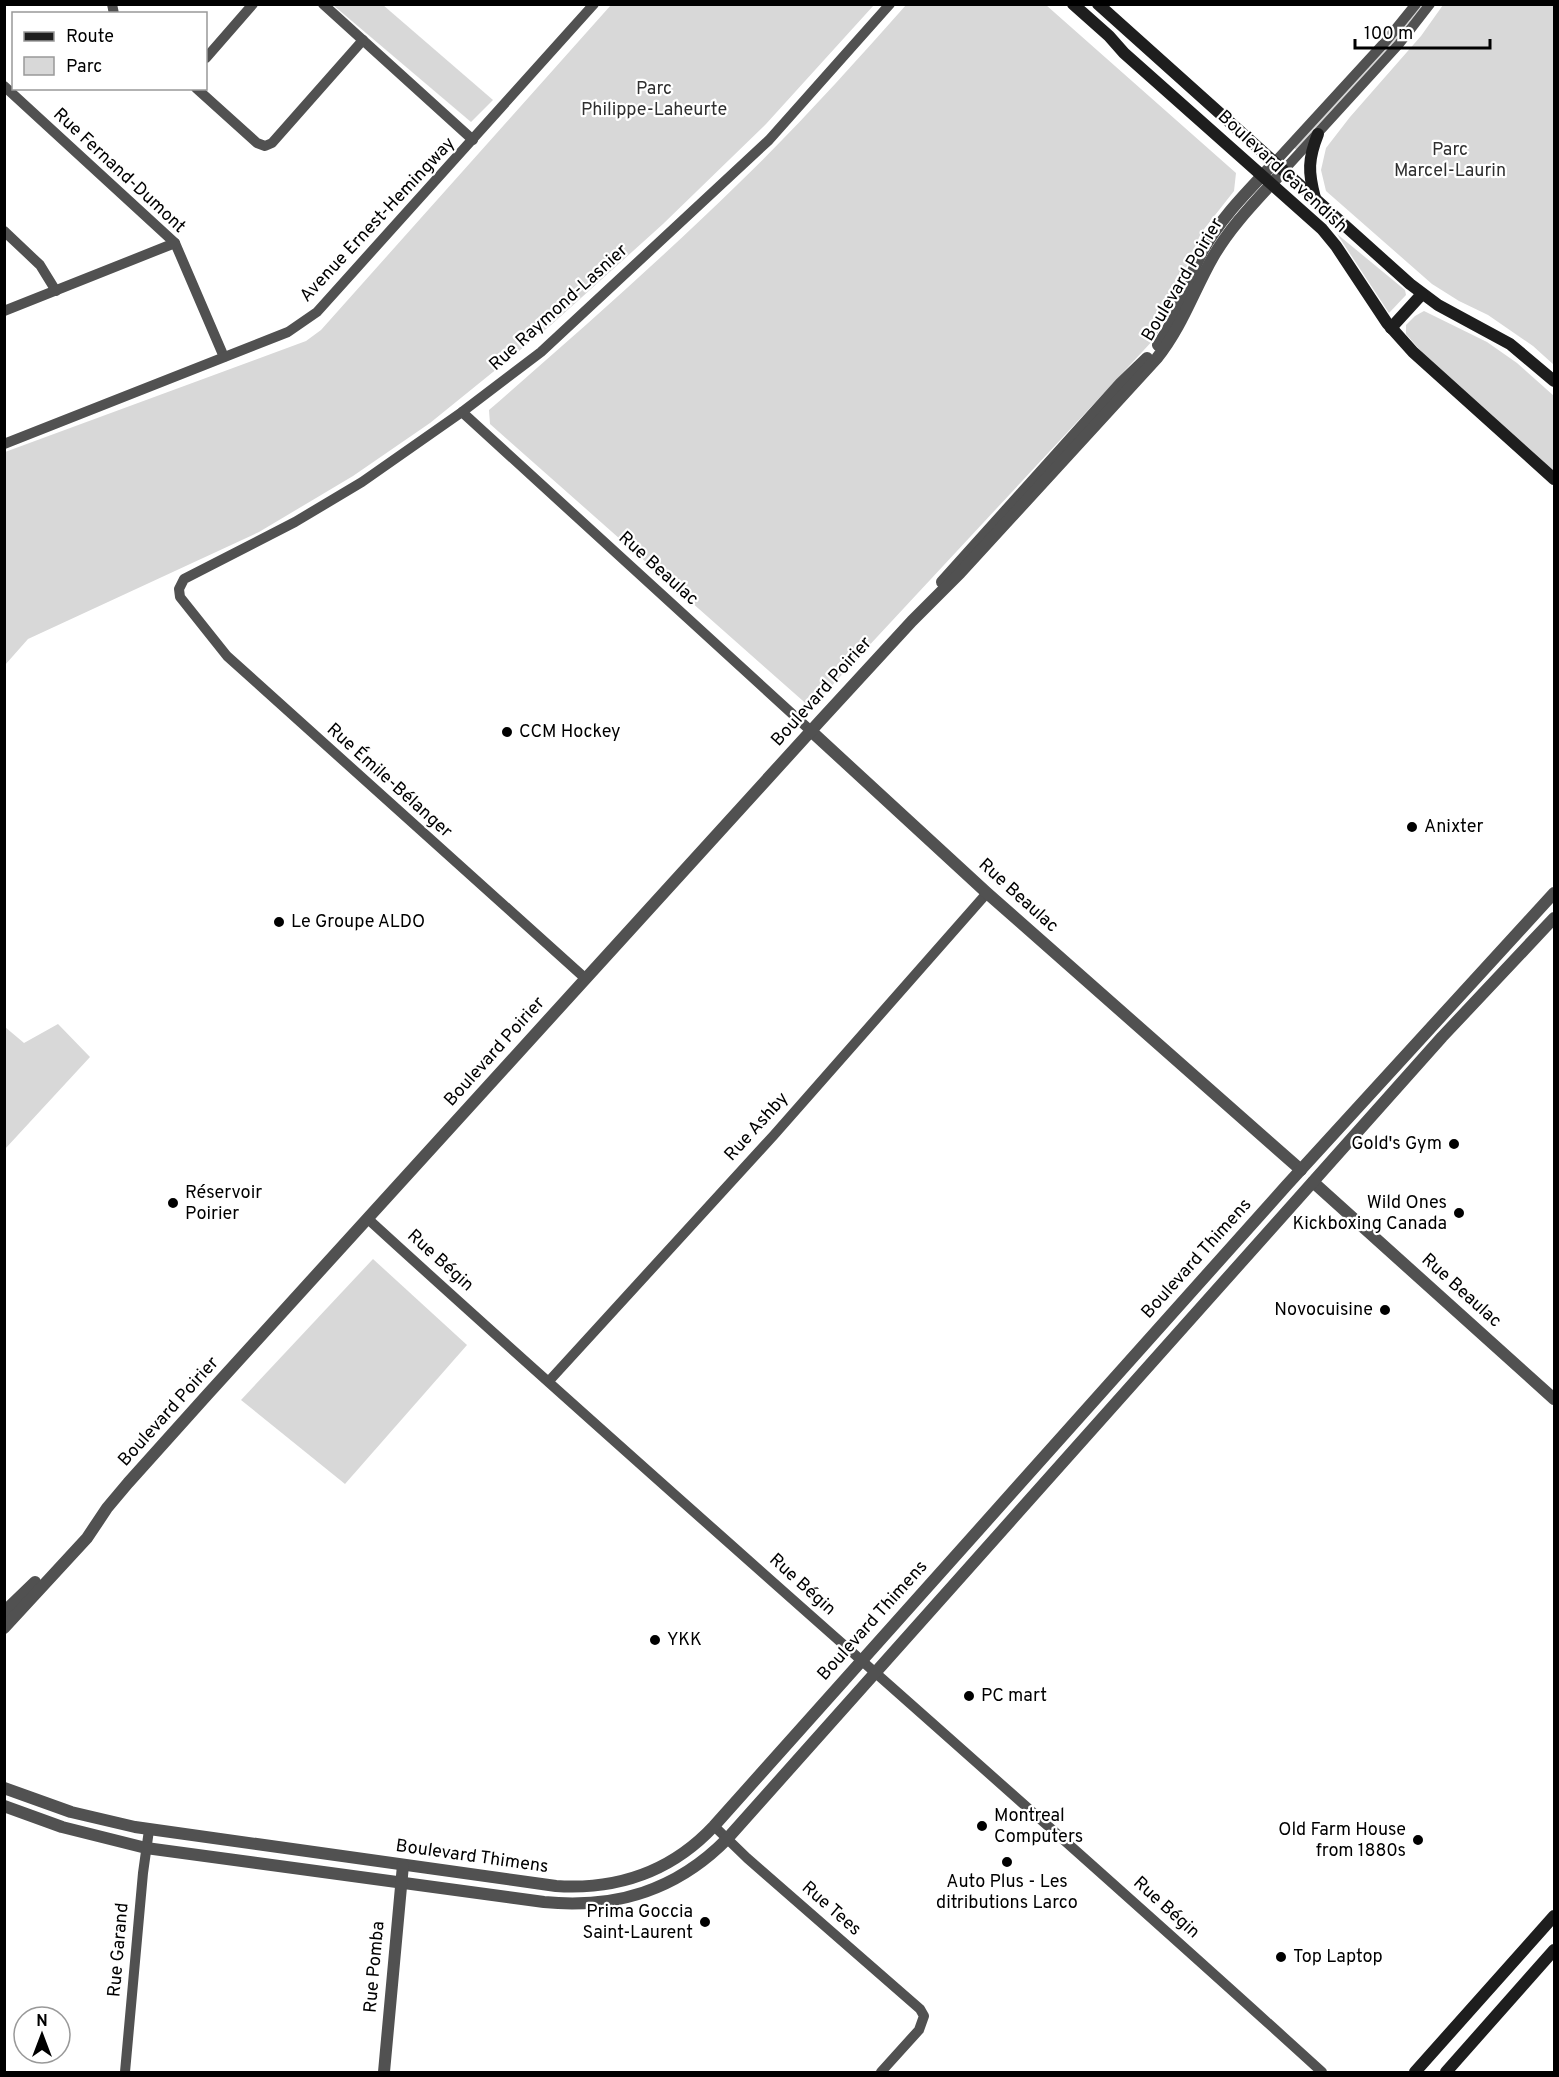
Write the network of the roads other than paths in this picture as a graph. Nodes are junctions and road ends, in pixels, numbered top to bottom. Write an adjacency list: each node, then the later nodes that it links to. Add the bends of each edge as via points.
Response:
1 (253, 4): 12 (street)
2 (323, 4): 10 (street)
3 (594, 4): 16 (street, Avenue Ernest-Hemingway)
4 (890, 4): 28 (street, Rue Raymond-Lasnier, via 769,140 541,352)
5 (1073, 4): 11 (main road, Boulevard Cavendish)
6 (1098, 4): 9 (main road, Boulevard Cavendish)
7 (1416, 4): 17 (street, Boulevard Poirier)
8 (1430, 4): 15 (street, Boulevard Poirier)
9 (1127, 30): 11 (main road); 17 (main road, Boulevard Cavendish)
10 (363, 40): 14 (street, via 272,143 265,146); 16 (street)
11 (1115, 43): 18 (main road, Boulevard Cavendish)
12 (207, 57)
13 (4, 86): 21 (street, Rue Fernand-Dumont)
14 (198, 90)
15 (1318, 134): 17 (street, Boulevard Poirier); 19 (main road, via 1309,165)
16 (473, 140): 26 (street, Avenue Ernest-Hemingway, via 317,312 288,332)
17 (1280, 166): 18 (street, Boulevard Poirier); 19 (main road, Boulevard Cavendish)
18 (1268, 179): 25 (main road, Boulevard Cavendish, via 1329,237); 32 (street, Boulevard Poirier, via 1220,246 1174,335 1157,358)
19 (1316, 198): 23 (main road, Boulevard Cavendish)
20 (4, 231): 22 (street, via 40,265)
21 (175, 243): 22 (street); 26 (street, Rue Fernand-Dumont)
22 (56, 291): 24 (street)
23 (1422, 294): 25 (main road); 27 (main road, Boulevard Cavendish, via 1502,339)
24 (4, 311)
25 (1391, 328): 30 (main road, Boulevard Cavendish, via 1416,356)
26 (224, 357): 29 (street, Avenue Ernest-Hemingway)
27 (1554, 381)
28 (462, 412): 31 (street, Rue Raymond-Lasnier, via 304,517 184,579); 32 (street, Rue Beaulac)
29 (4, 444)
30 (1554, 479)
31 (180, 597): 36 (street, Rue Émile-Bélanger, via 232,661)
32 (811, 731): 33 (street, Rue Beaulac); 36 (street, Boulevard Poirier)
33 (987, 893): 37 (street, Rue Beaulac); 40 (street, Rue Ashby, via 774,1135)
34 (1554, 893): 37 (street, Boulevard Thimens)
35 (1554, 918): 38 (street, Boulevard Thimens)
36 (586, 979): 39 (street, Boulevard Poirier)
37 (1301, 1170): 38 (street, Rue Beaulac); 42 (street, Boulevard Thimens)
38 (1313, 1182): 41 (street, Rue Beaulac); 43 (street, Boulevard Thimens)
39 (368, 1219): 40 (street, Rue Bégin); 44 (street, Boulevard Poirier)
40 (549, 1381): 49 (street, Rue Bégin)
41 (1554, 1399)
42 (1024, 1480): 43 (street); 45 (street, Boulevard Thimens)
43 (1036, 1491): 46 (street, Boulevard Thimens)
44 (107, 1508): 47 (street, Boulevard Poirier); 48 (street, Boulevard Poirier, via 87,1538)
45 (944, 1569): 46 (street); 49 (street, Boulevard Thimens)
46 (957, 1580): 50 (street, Boulevard Thimens)
47 (4, 1612)
48 (4, 1628)
49 (862, 1660): 50 (street, Rue Bégin); 53 (street, Boulevard Thimens)
50 (875, 1672): 55 (street, Boulevard Thimens); 64 (street, Rue Bégin)
51 (4, 1788): 54 (street, Boulevard Thimens, via 71,1812)
52 (4, 1806): 56 (street, Boulevard Thimens, via 62,1827)
53 (714, 1826): 55 (street, Rue Tees); 57 (street, Boulevard Thimens, via 663,1867 604,1886 556,1886)
54 (149, 1830): 56 (street, Rue Garand); 57 (street, Boulevard Thimens)
55 (727, 1839): 58 (street, Boulevard Thimens, via 670,1882 636,1896 604,1903 544,1902); 63 (street, Rue Tees, via 920,2009 924,2018 916,2034)
56 (146, 1848): 58 (street, Boulevard Thimens); 61 (street, Rue Garand)
57 (403, 1865): 58 (street, Rue Pomba)
58 (401, 1883): 62 (street, Rue Pomba)
59 (1554, 1916): 65 (main road)
60 (1554, 1950): 66 (main road)
61 (125, 2073)
62 (384, 2073)
63 (881, 2073)
64 (1322, 2073)
65 (1415, 2073)
66 (1446, 2073)

